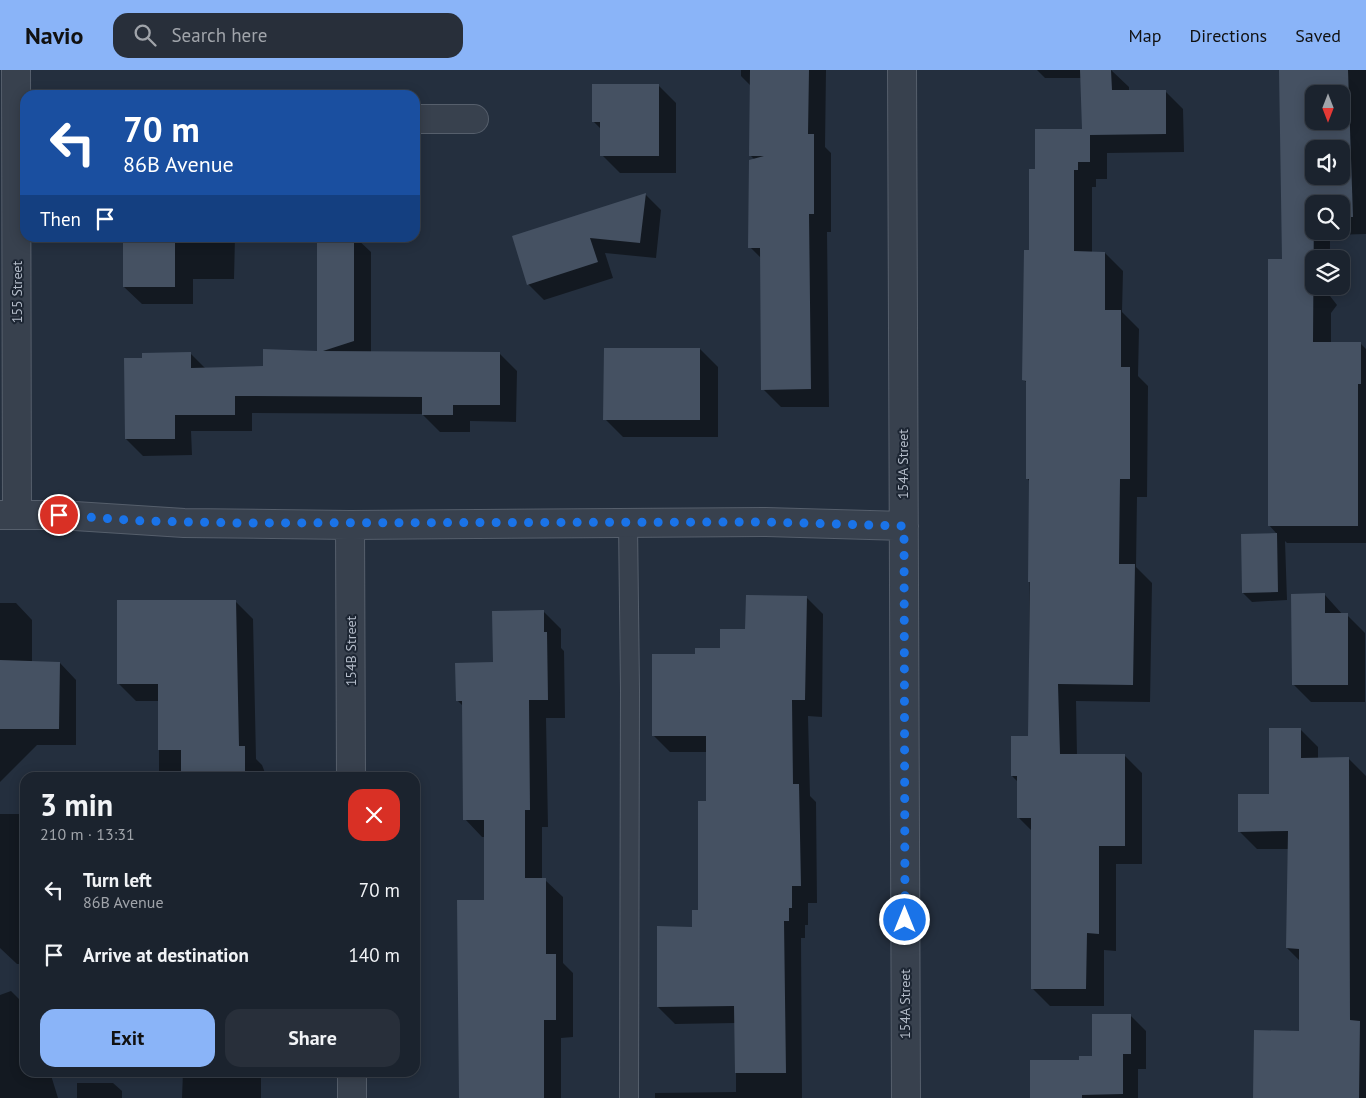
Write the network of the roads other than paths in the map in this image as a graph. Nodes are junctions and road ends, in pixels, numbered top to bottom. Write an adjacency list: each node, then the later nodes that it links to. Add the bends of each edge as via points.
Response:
1 (16, 70): 3 (street, 155 Street)
2 (902, 70): 10 (street, 154A Street)
3 (20, 108)
4 (420, 119): 5 (street)
5 (474, 119)
6 (20, 149): 7 (street, 155 Street)
7 (8, 515): 9 (street, via 184,523)
8 (628, 523): 9 (street); 10 (street); 14 (lane)
9 (350, 525): 11 (street, 154B Street)
10 (904, 526): 15 (street, 154A Street)
11 (351, 772)
12 (352, 1077): 13 (street)
13 (352, 1098)
14 (629, 1098)
15 (906, 1098)

